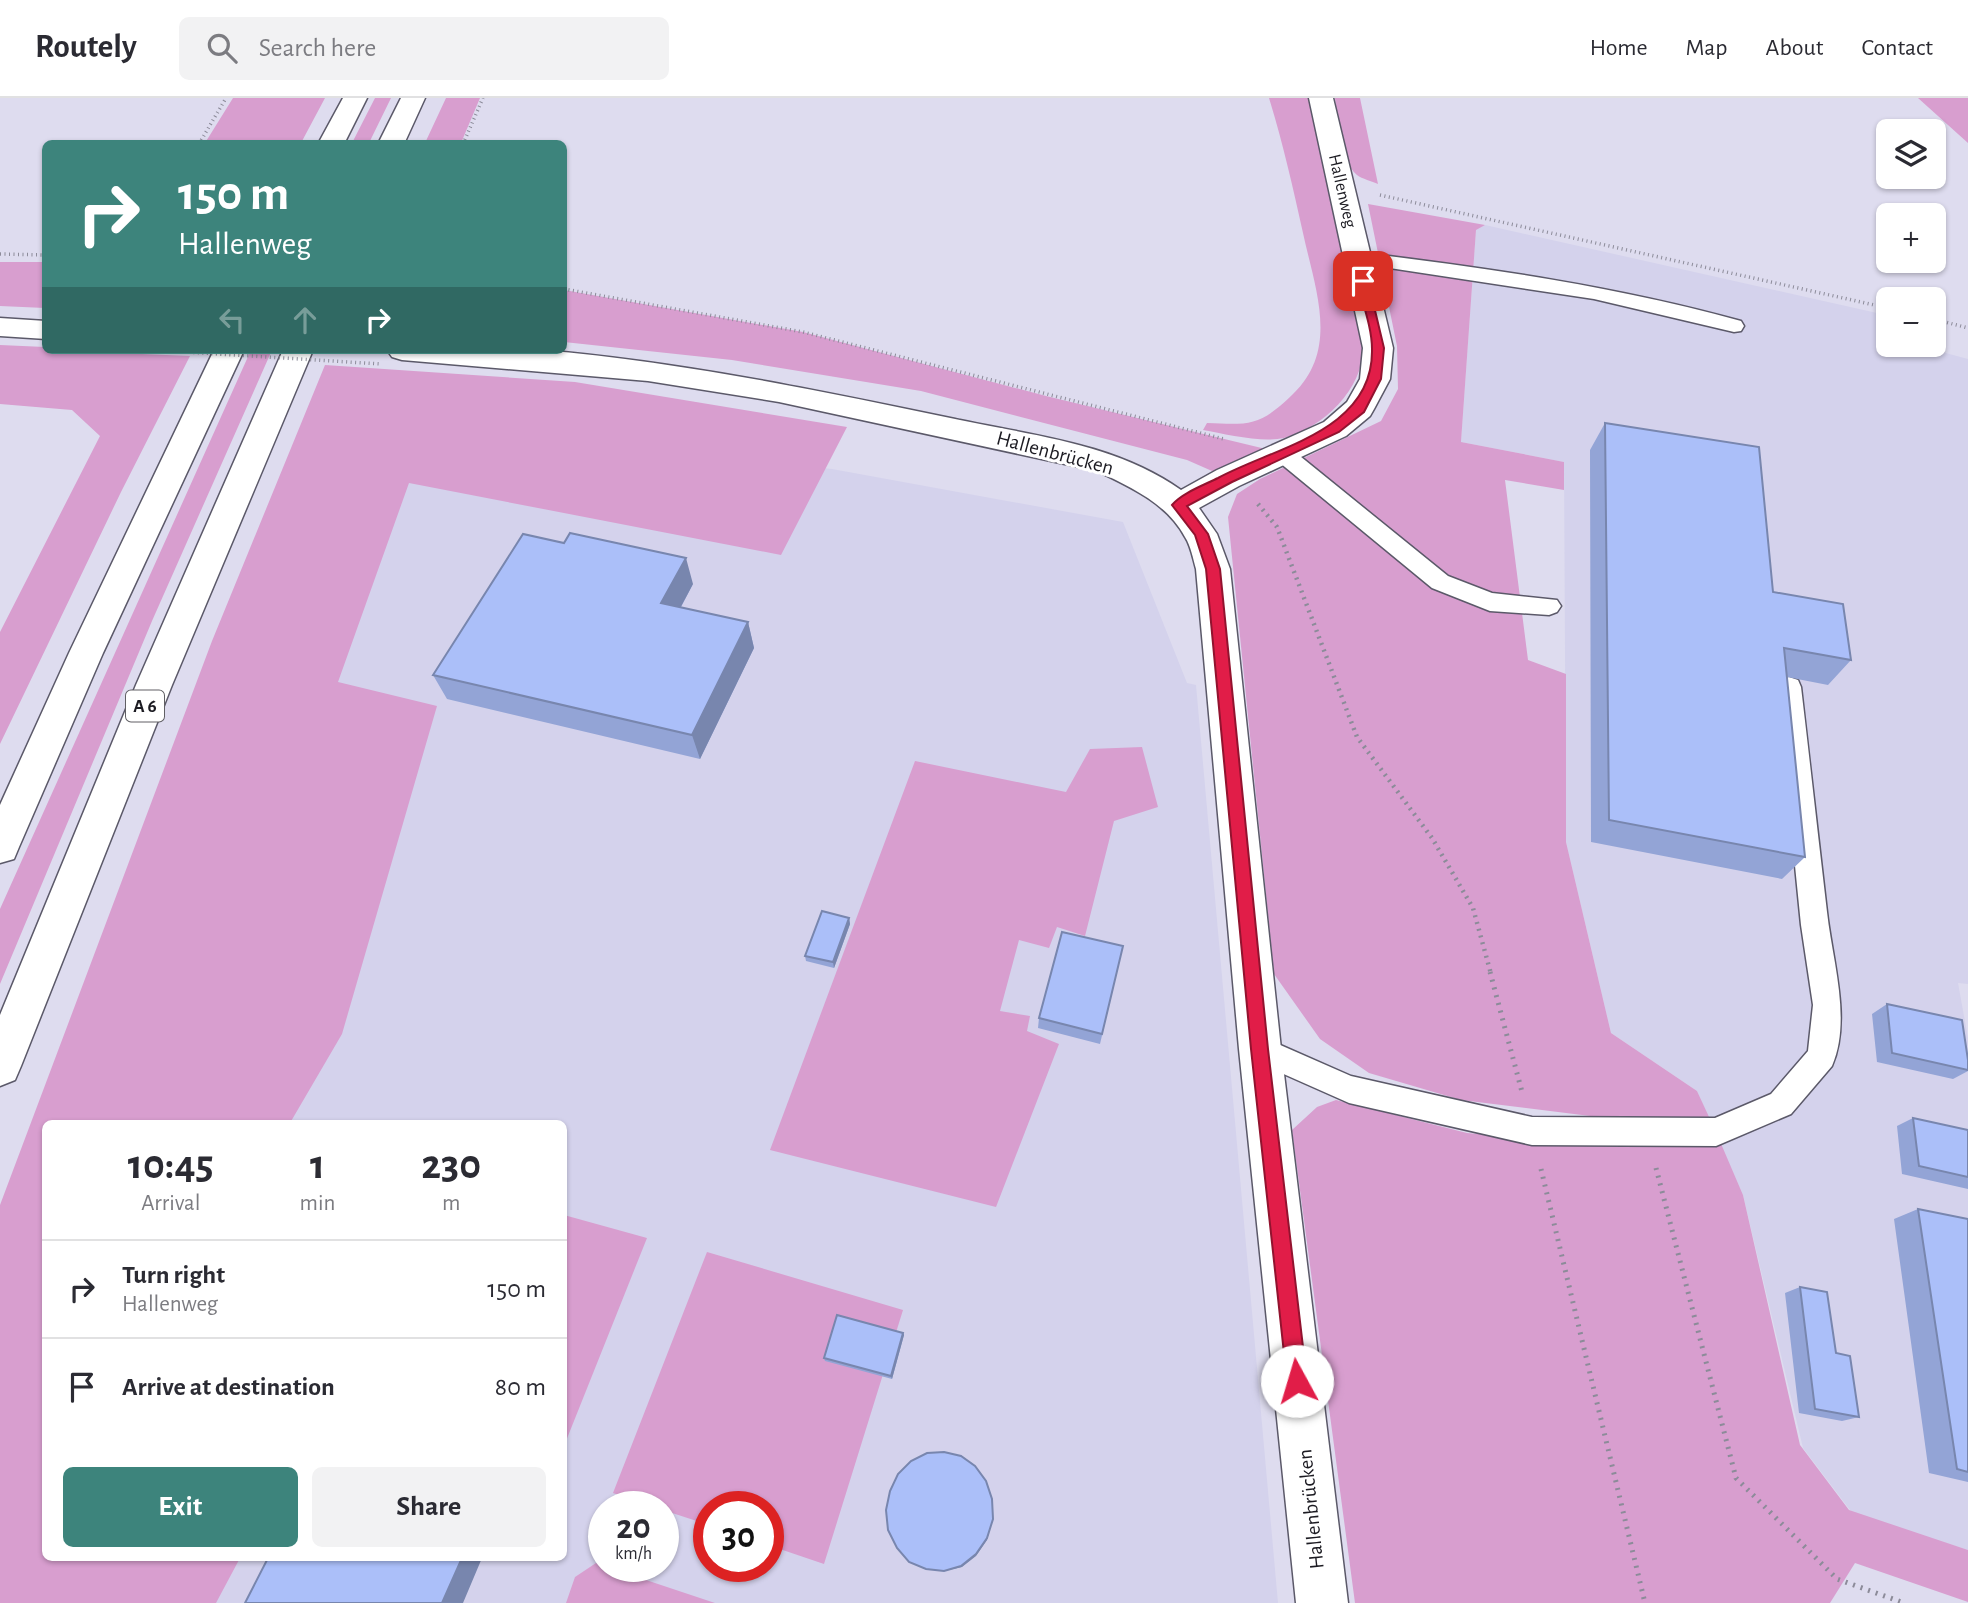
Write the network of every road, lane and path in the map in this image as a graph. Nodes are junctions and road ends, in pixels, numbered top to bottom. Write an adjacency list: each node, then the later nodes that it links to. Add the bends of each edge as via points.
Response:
1 (226, 98): 6 (path)
2 (355, 98): 7 (main road)
3 (413, 98): 8 (main road)
4 (483, 98): 9 (path)
5 (1321, 98): 10 (main road, Hallenweg)
6 (201, 140)
7 (333, 140)
8 (393, 140)
9 (465, 140)
10 (1342, 186): 13 (main road, Hallenweg); 15 (path)
11 (0, 254): 12 (path)
12 (42, 255)
13 (1357, 258): 17 (lane, via 1661,306); 25 (main road, Hallenweg, via 1378,348 1375,379 1359,409 1335,429)
14 (567, 290): 25 (path, via 803,332)
15 (1876, 305)
16 (1946, 322): 19 (path)
17 (1734, 326)
18 (0, 327): 20 (main road)
19 (1968, 328)
20 (42, 330)
21 (227, 354): 30 (main road)
22 (289, 354): 24 (path, bridge)
23 (296, 354): 32 (main road, A 6, via 154,685)
24 (391, 357): 27 (main road, Hallenbrücken, via 648,371 779,392 1105,462 1150,484)
25 (1282, 453): 26 (main road, Hallenweg); 28 (lane, via 1440,582 1490,602)
26 (1228, 478): 27 (main road, Hallenweg); 33 (path, via 1252,496 1277,527 1357,737 1432,838 1473,908)
27 (1179, 505): 31 (main road, Hallenbrücken, via 1201,534 1213,569)
28 (1549, 606)
29 (1789, 687): 34 (lane, via 1827,1005 1822,1056 1781,1104 1716,1132)
30 (0, 847)
31 (1260, 1049): 33 (lane, via 1349,1089); 35 (main road, Hallenbrücken)
32 (0, 1066)
33 (1532, 1131): 34 (lane); 36 (path)
34 (1647, 1133): 37 (path, via 1736,1478 1837,1579)
35 (1322, 1603)
36 (1645, 1603)
37 (1904, 1603)

